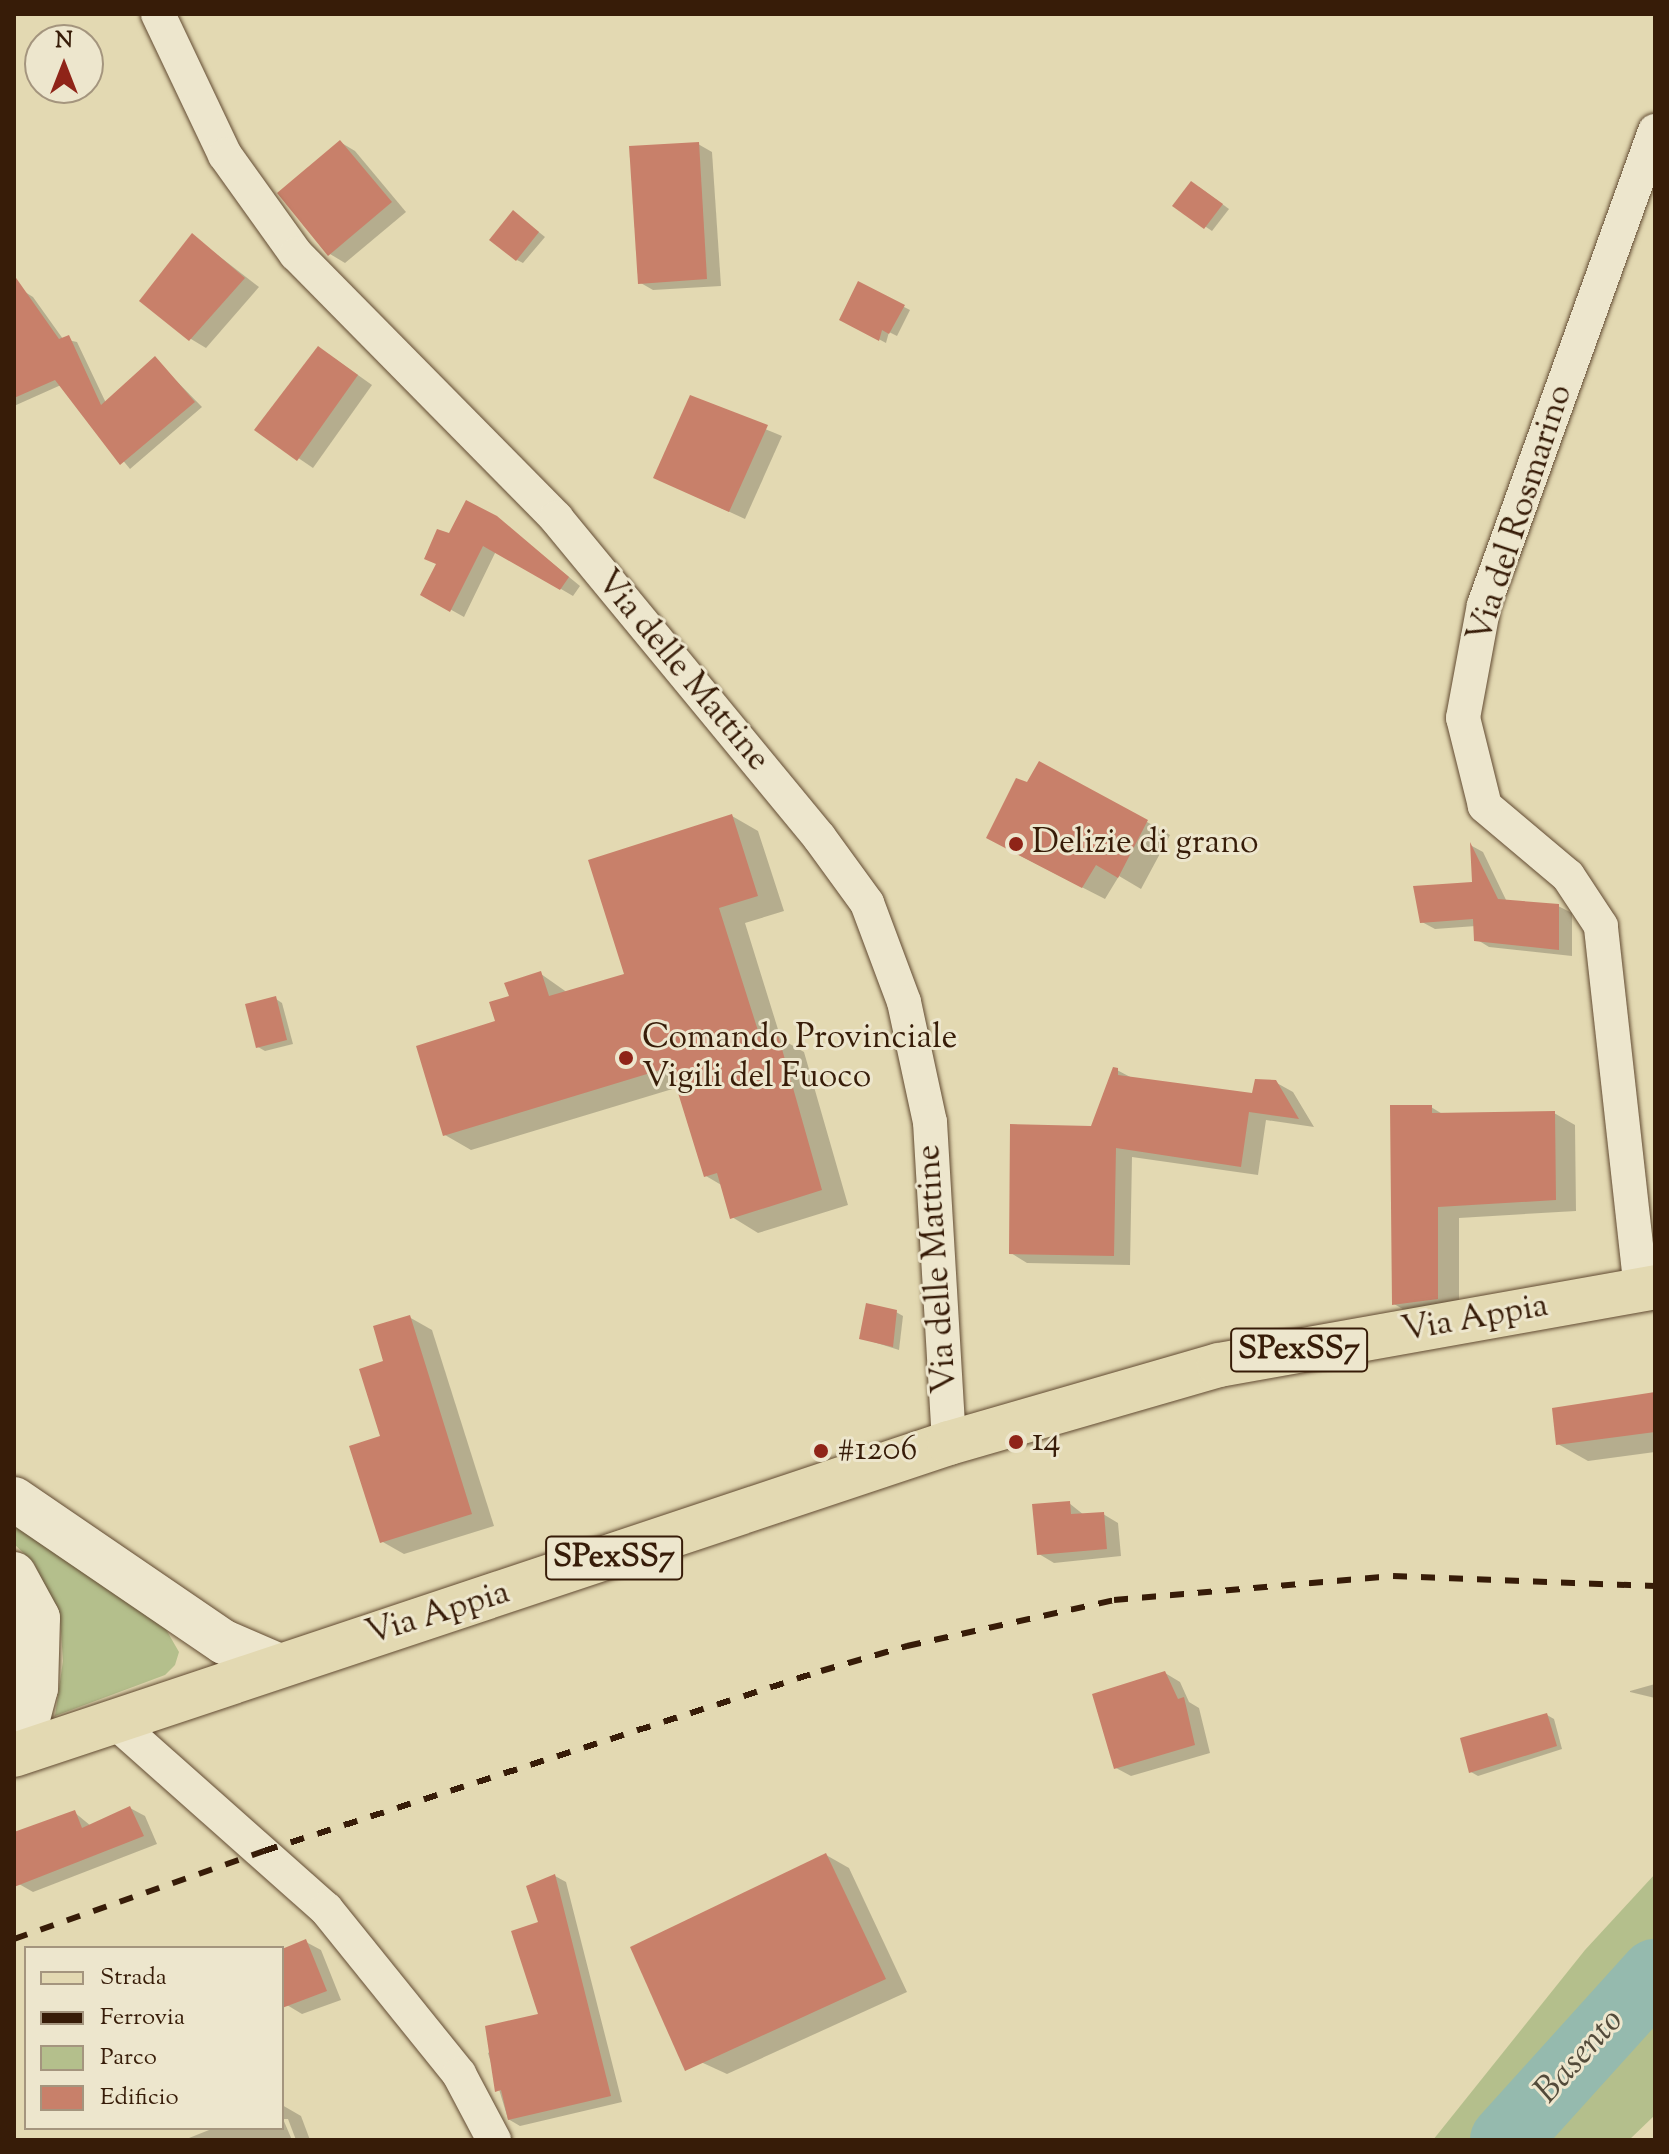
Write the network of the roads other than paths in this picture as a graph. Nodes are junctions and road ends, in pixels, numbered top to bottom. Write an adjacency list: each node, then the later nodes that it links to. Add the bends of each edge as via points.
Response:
1 (158, 14): 4 (street, Via delle Mattine, via 225,155 296,254 556,518 819,837 867,903 904,1002 930,1122)
2 (1655, 131): 3 (street, Via del Rosmarino, via 1484,605 1463,718 1485,806 1568,876 1601,926)
3 (1648, 1288): 4 (main road, Via Appia / SPexSS7, via 1219,1365)
4 (949, 1443): 7 (main road, Via Appia / SPexSS7, via 534,1585)
5 (14, 1499): 7 (main road, via 224,1642)
6 (14, 1574): 9 (main road, via 38,1618 36,1688)
7 (275, 1664): 8 (main road, Via Appia / SPexSS7)
8 (113, 1720): 9 (main road, Via Appia / SPexSS7); 10 (street, via 326,1909 459,2074)
9 (16, 1754)
10 (494, 2140)

